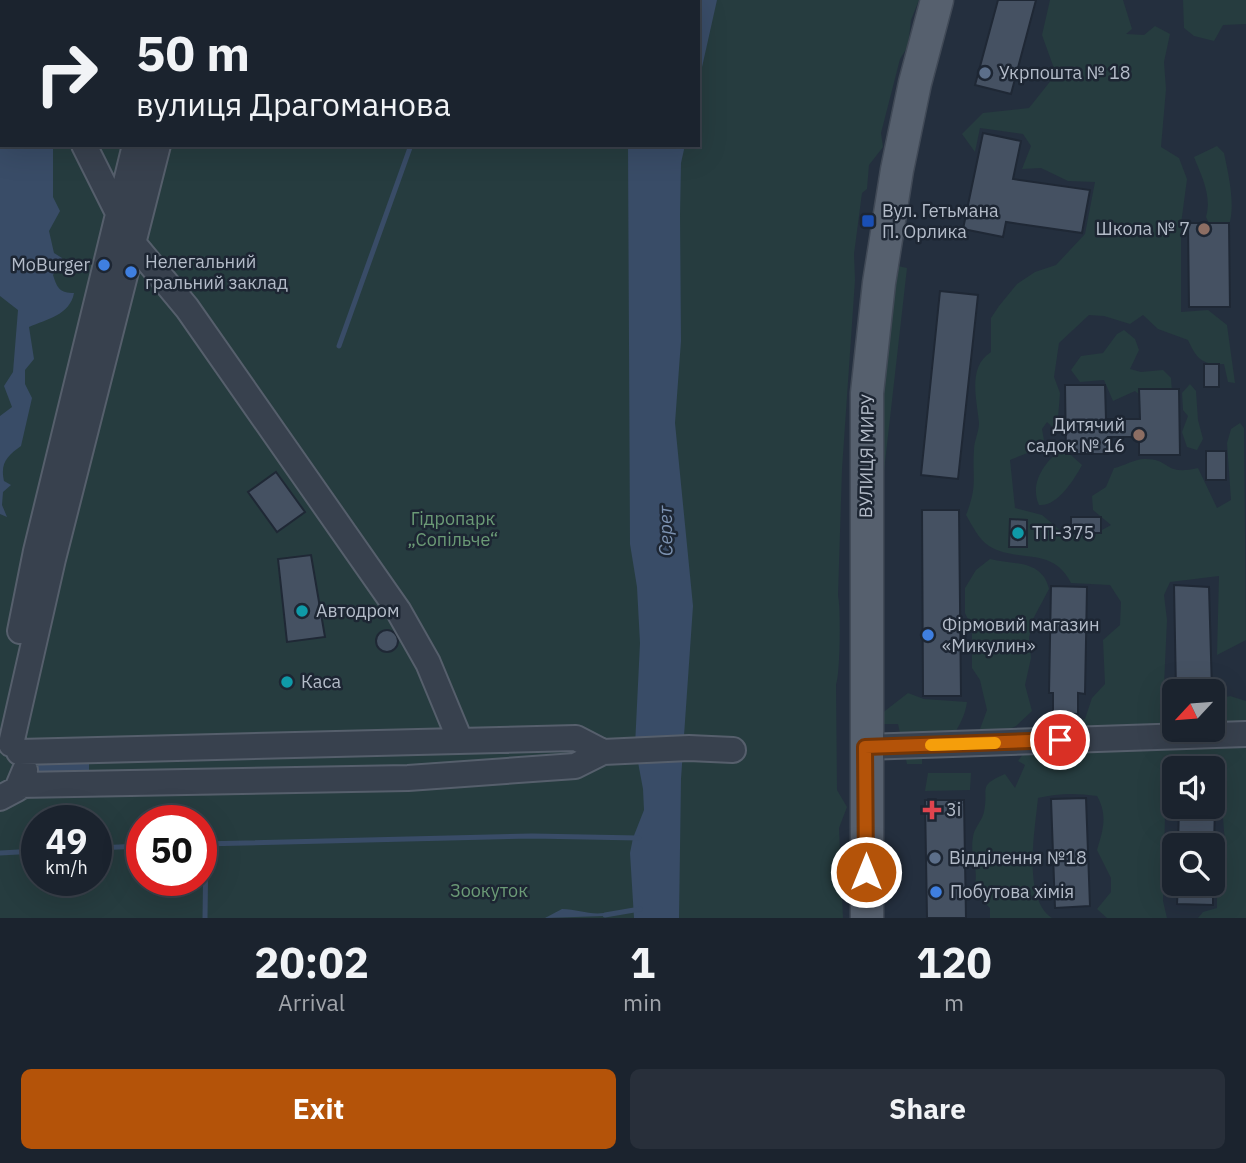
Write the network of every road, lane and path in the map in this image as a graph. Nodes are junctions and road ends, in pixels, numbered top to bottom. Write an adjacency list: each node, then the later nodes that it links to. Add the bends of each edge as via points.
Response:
1 (937, 0): 15 (main road, ВУЛИЦЯ МИРУ, via 897,170 867,393)
2 (85, 147): 5 (street)
3 (134, 147): 5 (street)
4 (158, 147): 6 (street)
5 (118, 212): 6 (street); 7 (street)
6 (134, 243): 7 (street); 11 (street, via 187,308 398,610 428,663)
7 (109, 300): 9 (street, via 43,566)
8 (1246, 734): 15 (street)
9 (8, 739): 16 (street); 24 (street, via 24,764)
10 (533, 739): 11 (street); 18 (street, via 576,737); 19 (street)
11 (460, 740): 12 (street)
12 (409, 742): 13 (street); 20 (street)
13 (318, 745): 14 (street); 21 (street)
14 (202, 747): 16 (street); 22 (street)
15 (865, 747): 25 (main road, ВУЛИЦЯ МИРУ)
16 (107, 748): 23 (street)
17 (733, 750): 18 (street)
18 (603, 752): 19 (street, via 575,766)
19 (534, 771): 20 (street)
20 (408, 778): 21 (street)
21 (318, 779): 22 (street)
22 (201, 781): 23 (street)
23 (107, 783): 24 (street)
24 (10, 792)
25 (867, 918)

